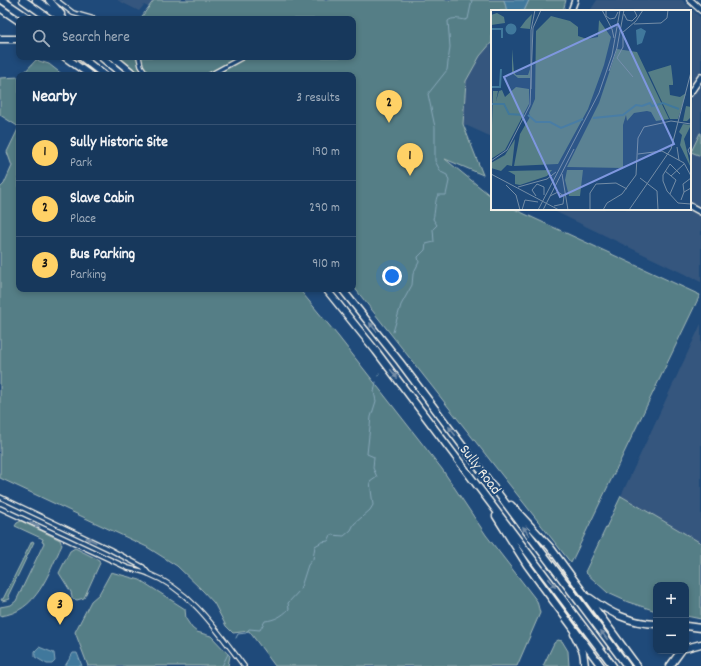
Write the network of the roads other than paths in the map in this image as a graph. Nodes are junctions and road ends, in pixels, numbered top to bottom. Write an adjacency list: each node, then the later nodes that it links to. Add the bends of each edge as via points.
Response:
1 (2, 0): 11 (highway)
2 (23, 0): 12 (highway)
3 (36, 0): 13 (highway)
4 (49, 0): 14 (highway)
5 (56, 0): 15 (street, via 73,13)
6 (575, 0): 9 (street)
7 (690, 0): 10 (main road)
8 (0, 8): 16 (highway)
9 (571, 10)
10 (701, 10)
11 (26, 16)
12 (46, 16)
13 (59, 16)
14 (63, 16)
15 (84, 16)
16 (16, 19)
17 (0, 39): 18 (highway)
18 (16, 39)
19 (69, 60): 26 (highway)
20 (72, 60): 26 (highway)
21 (85, 60): 28 (highway)
22 (105, 60): 29 (highway)
23 (116, 60): 30 (highway)
24 (140, 60): 31 (street)
25 (238, 60): 32 (street)
26 (82, 69): 27 (highway)
27 (86, 72)
28 (100, 72)
29 (120, 72)
30 (130, 72)
31 (146, 72)
32 (216, 72)
33 (701, 77): 34 (street)
34 (691, 92)
35 (691, 207): 36 (street)
36 (701, 212)
37 (328, 292): 40 (highway, Sully Road, one-way to 40)
38 (344, 292): 39 (highway, Sully Road, one-way to 38)
39 (492, 484): 44 (highway, via 538,533); 56 (highway, Sully Road, one-way to 39)
40 (478, 485): 45 (highway, via 523,560); 55 (highway, Sully Road, one-way to 55)
41 (0, 497): 43 (street, one-way to 41, via 143,567 111,550)
42 (0, 508): 43 (street, one-way to 43, via 128,568)
43 (148, 573): 52 (street, via 172,587 200,610)
44 (584, 593): 46 (highway, via 620,617); 57 (highway)
45 (566, 618): 53 (highway, via 583,652); 54 (highway)
46 (653, 624)
47 (689, 626): 48 (highway)
48 (701, 628)
49 (701, 644): 50 (highway)
50 (689, 647)
51 (680, 654): 58 (highway)
52 (244, 666)
53 (585, 666)
54 (601, 666)
55 (613, 666)
56 (627, 666)
57 (638, 666)
58 (670, 666)

